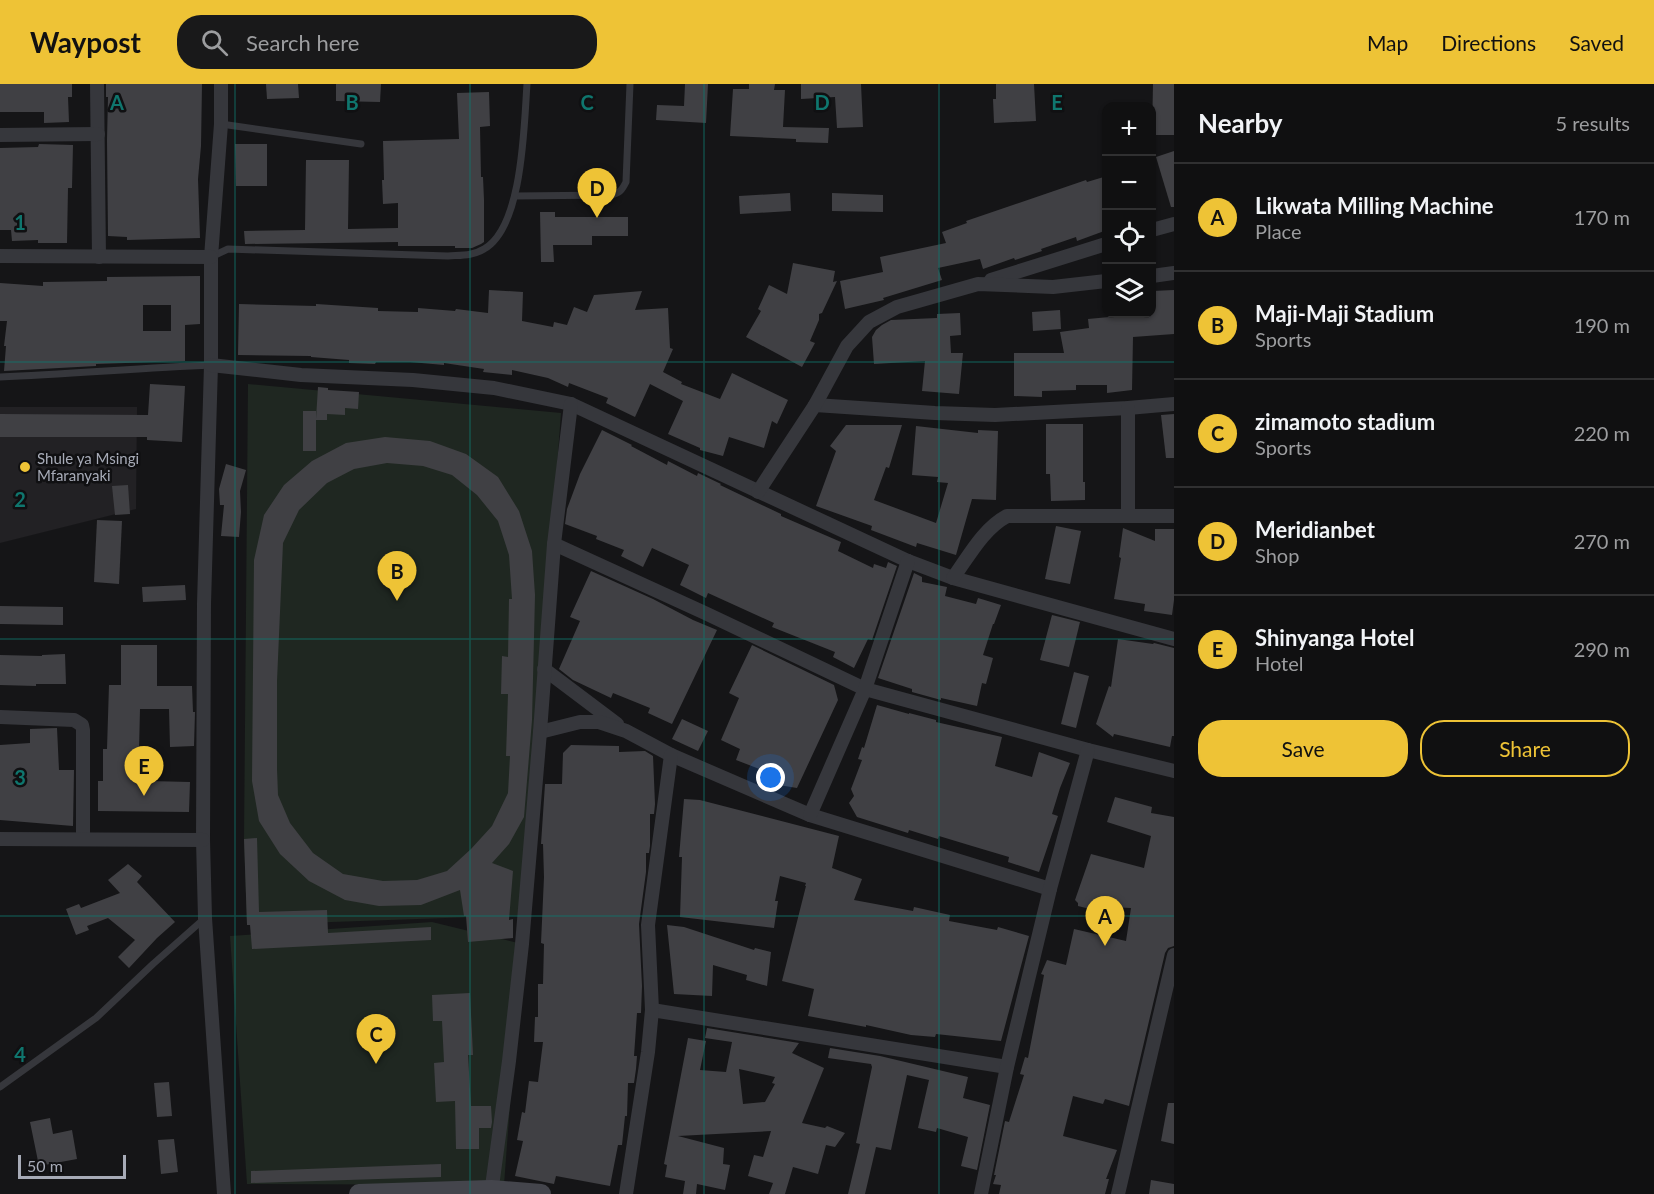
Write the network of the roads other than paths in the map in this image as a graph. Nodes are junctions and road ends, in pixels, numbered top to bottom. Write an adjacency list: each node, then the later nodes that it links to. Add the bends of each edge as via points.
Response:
1 (98, 84): 6 (street)
2 (221, 84): 5 (street)
3 (527, 84): 9 (lane, via 523,150)
4 (630, 84): 9 (lane, via 626,182 622,190 611,195)
5 (221, 124): 8 (lane); 15 (street)
6 (98, 134): 7 (street); 14 (street)
7 (0, 135)
8 (361, 144)
9 (515, 196): 15 (lane, via 501,232 485,249 470,255 228,249)
10 (1174, 224): 11 (street)
11 (1156, 229)
12 (1102, 246): 19 (street)
13 (0, 256): 14 (street)
14 (99, 257): 15 (street)
15 (211, 257): 20 (street)
16 (1174, 273): 17 (street)
17 (1156, 275)
18 (1102, 282): 19 (street, via 1053,287)
19 (978, 284): 24 (street, via 897,307 869,322 847,346)
20 (211, 365): 21 (lane); 22 (street, via 494,388); 44 (street)
21 (0, 377)
22 (571, 404): 26 (street); 29 (street)
23 (1174, 404): 25 (street)
24 (815, 405): 25 (street, via 996,415); 26 (street)
25 (1128, 408): 27 (street)
26 (758, 492): 30 (street)
27 (1128, 516): 28 (street); 31 (street, via 1007,516 988,529)
28 (1174, 516)
29 (554, 544): 33 (street); 34 (street)
30 (909, 561): 31 (street); 34 (street)
31 (953, 578): 32 (street)
32 (1174, 639)
33 (544, 669): 36 (street); 37 (street)
34 (865, 689): 38 (street); 41 (street)
35 (0, 717): 43 (street, via 74,720 82,725)
36 (626, 731): 37 (street, via 599,722 580,722); 39 (street)
37 (540, 732): 52 (street, via 522,944)
38 (1088, 750): 40 (street); 45 (street)
39 (670, 754): 41 (street); 49 (street, via 648,925)
40 (1174, 771)
41 (810, 815): 45 (street)
42 (0, 839): 43 (street)
43 (83, 839): 44 (street)
44 (203, 840): 46 (street)
45 (1050, 889): 50 (street)
46 (205, 918): 51 (lane, via 96,1018); 53 (street)
47 (1174, 956): 48 (street)
48 (1172, 972): 58 (street)
49 (652, 1010): 50 (street); 56 (street)
50 (1007, 1067): 57 (street)
51 (0, 1087)
52 (491, 1192): 54 (street); 55 (street)
53 (224, 1194)
54 (359, 1194)
55 (541, 1194)
56 (626, 1194)
57 (981, 1194)
58 (1118, 1194)

